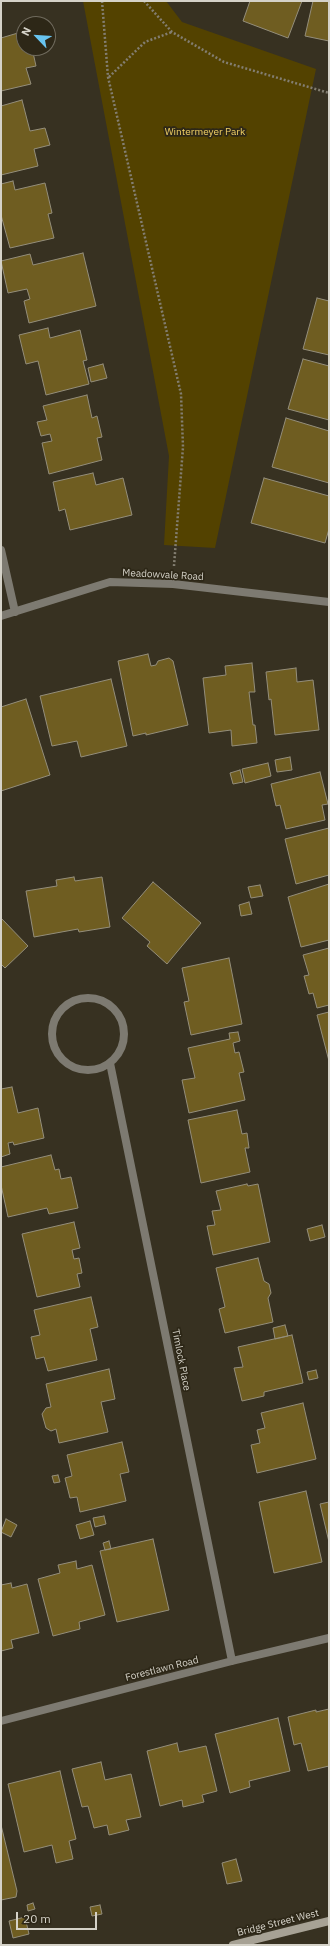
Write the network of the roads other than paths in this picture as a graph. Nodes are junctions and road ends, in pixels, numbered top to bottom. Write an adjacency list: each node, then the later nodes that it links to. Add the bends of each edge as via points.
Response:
1 (1, 550): 3 (street)
2 (329, 602): 3 (street, Meadowvale Road, via 173,584 110,582)
3 (15, 612): 4 (street, Meadowvale Road)
4 (1, 616)
5 (110, 1062): 5 (street, via 124,1041 120,1017 112,1006 88,997 75,1000 64,1007 56,1017 52,1029 53,1042 65,1062 89,1070); 7 (street, Timlock Place)
6 (329, 1638): 7 (street, Forestlawn Road)
7 (232, 1661): 8 (street, Forestlawn Road)
8 (1, 1721)
9 (329, 1921): 10 (main road, Bridge Street West)
10 (233, 1945)

